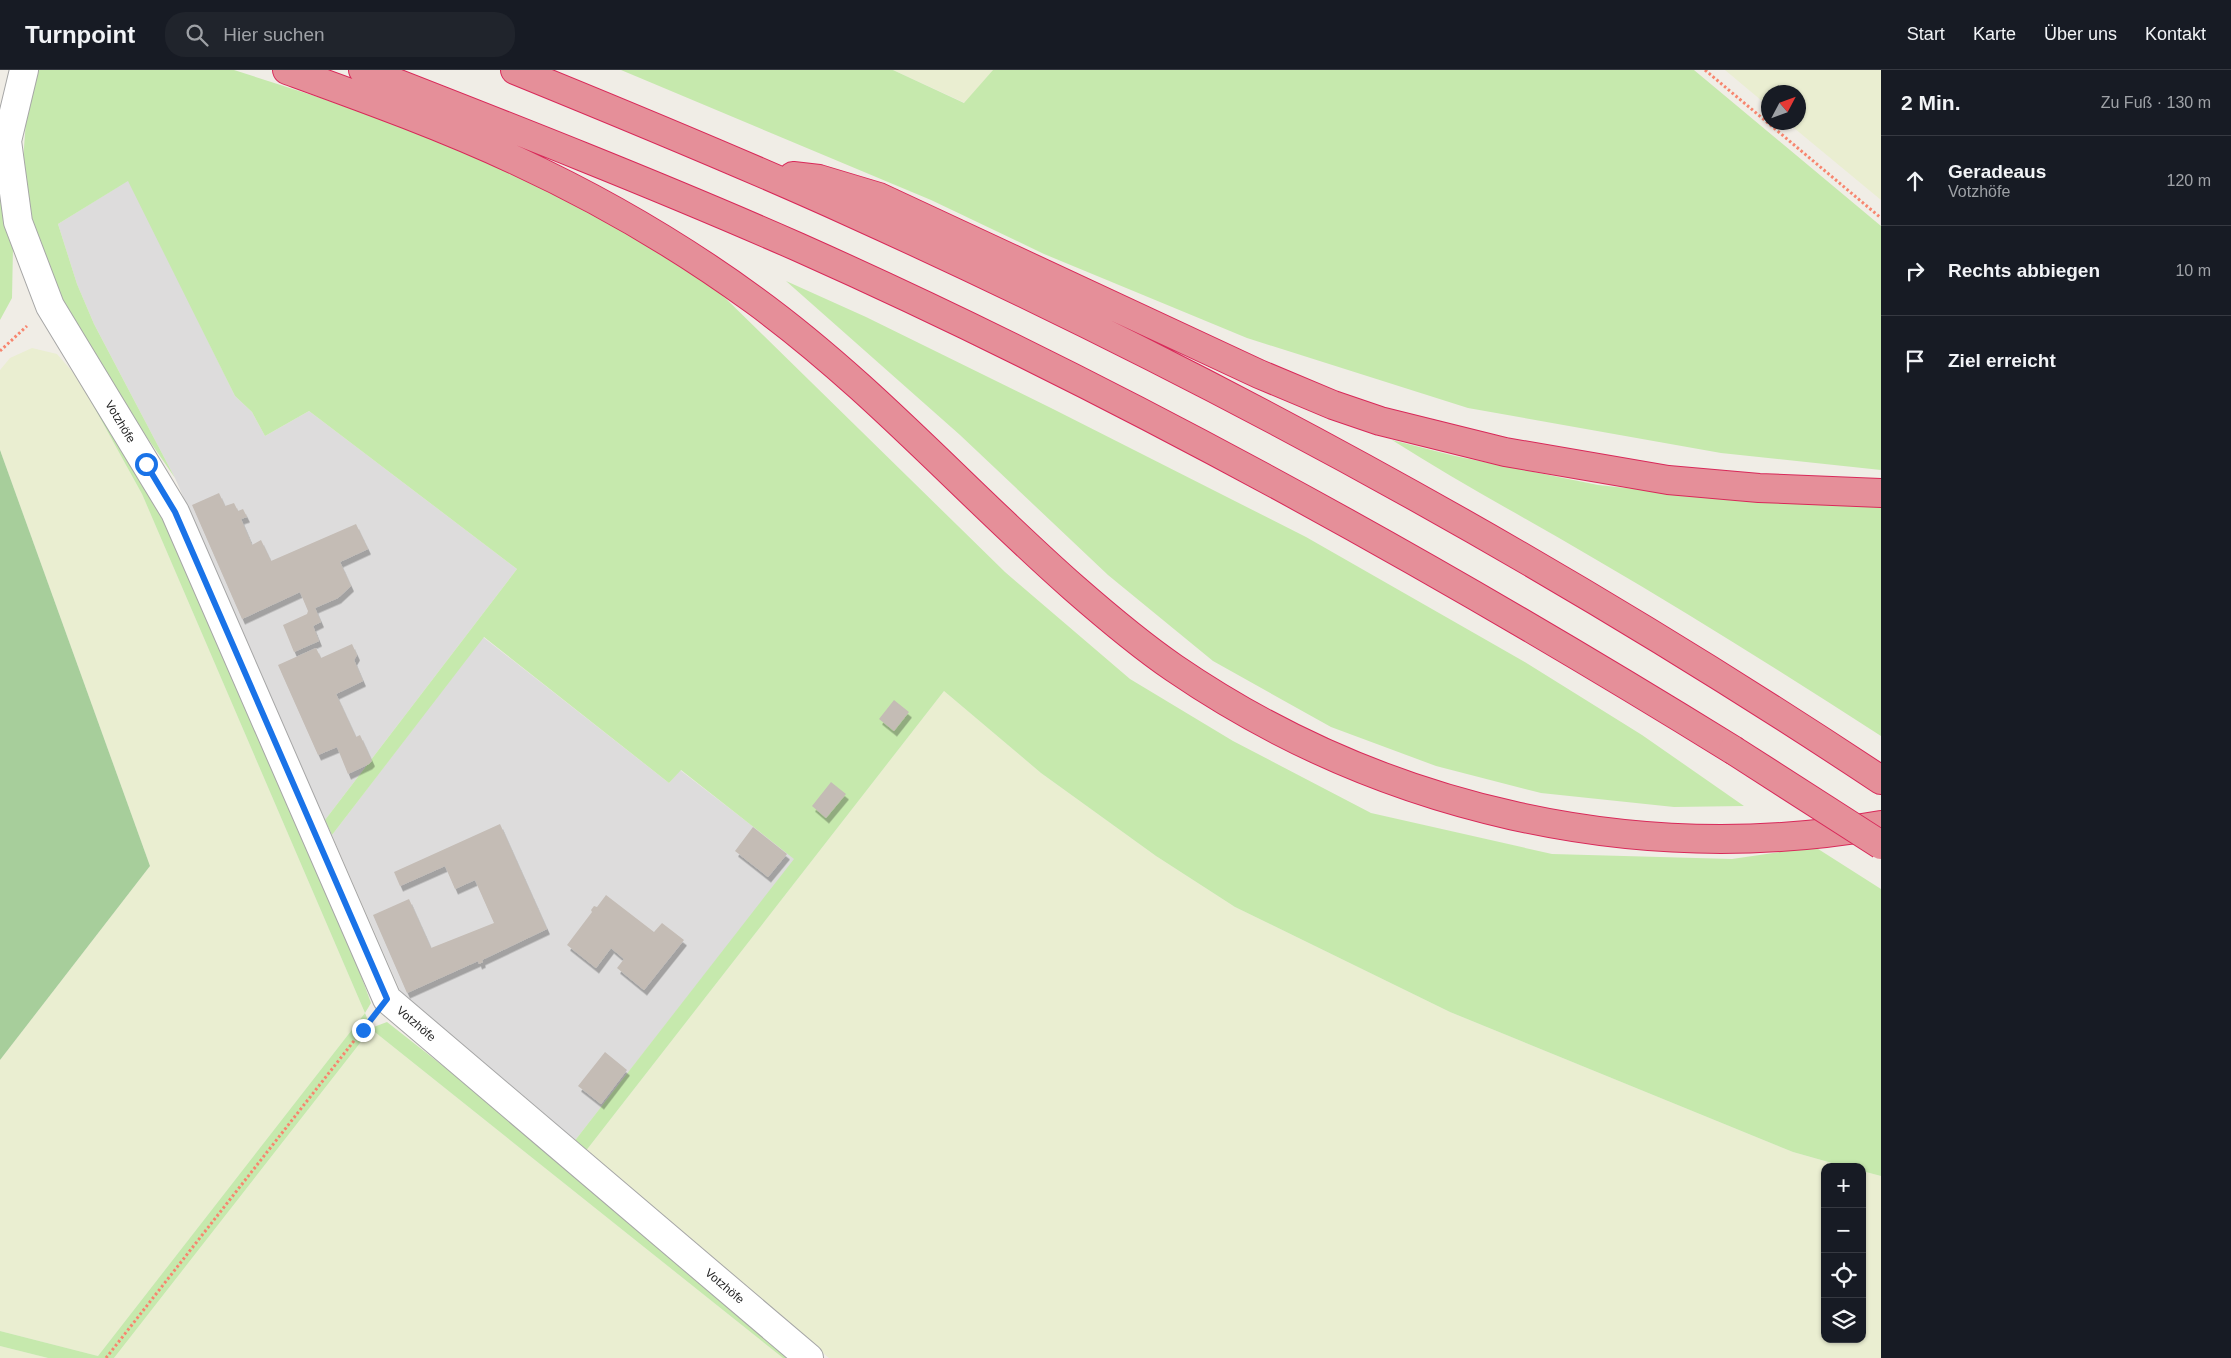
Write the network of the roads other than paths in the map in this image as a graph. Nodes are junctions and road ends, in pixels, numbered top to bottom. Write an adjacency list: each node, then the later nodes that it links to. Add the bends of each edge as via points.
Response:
1 (24, 70): 10 (street, Votzhöfe, via 7,141 18,222 50,306 175,512 387,999)
2 (287, 70): 8 (highway, via 520,162 618,213 708,268 816,349 914,436 1071,586 1137,641 1205,689 1304,744 1376,776 1448,800 1515,817 1585,829 1660,837 1736,838 1798,836)
3 (363, 70): 9 (highway, bridge, via 796,247 1064,374 1244,466 1583,658)
4 (515, 70): 5 (highway)
5 (762, 173): 6 (highway, via 819,179 879,197 1259,374 1324,402 1380,421 1505,452 1668,480); 7 (highway, via 994,280 1252,409 1514,552 1786,718)
6 (1881, 494)
7 (1881, 780)
8 (1881, 825)
9 (1881, 846)
10 (809, 1358)

